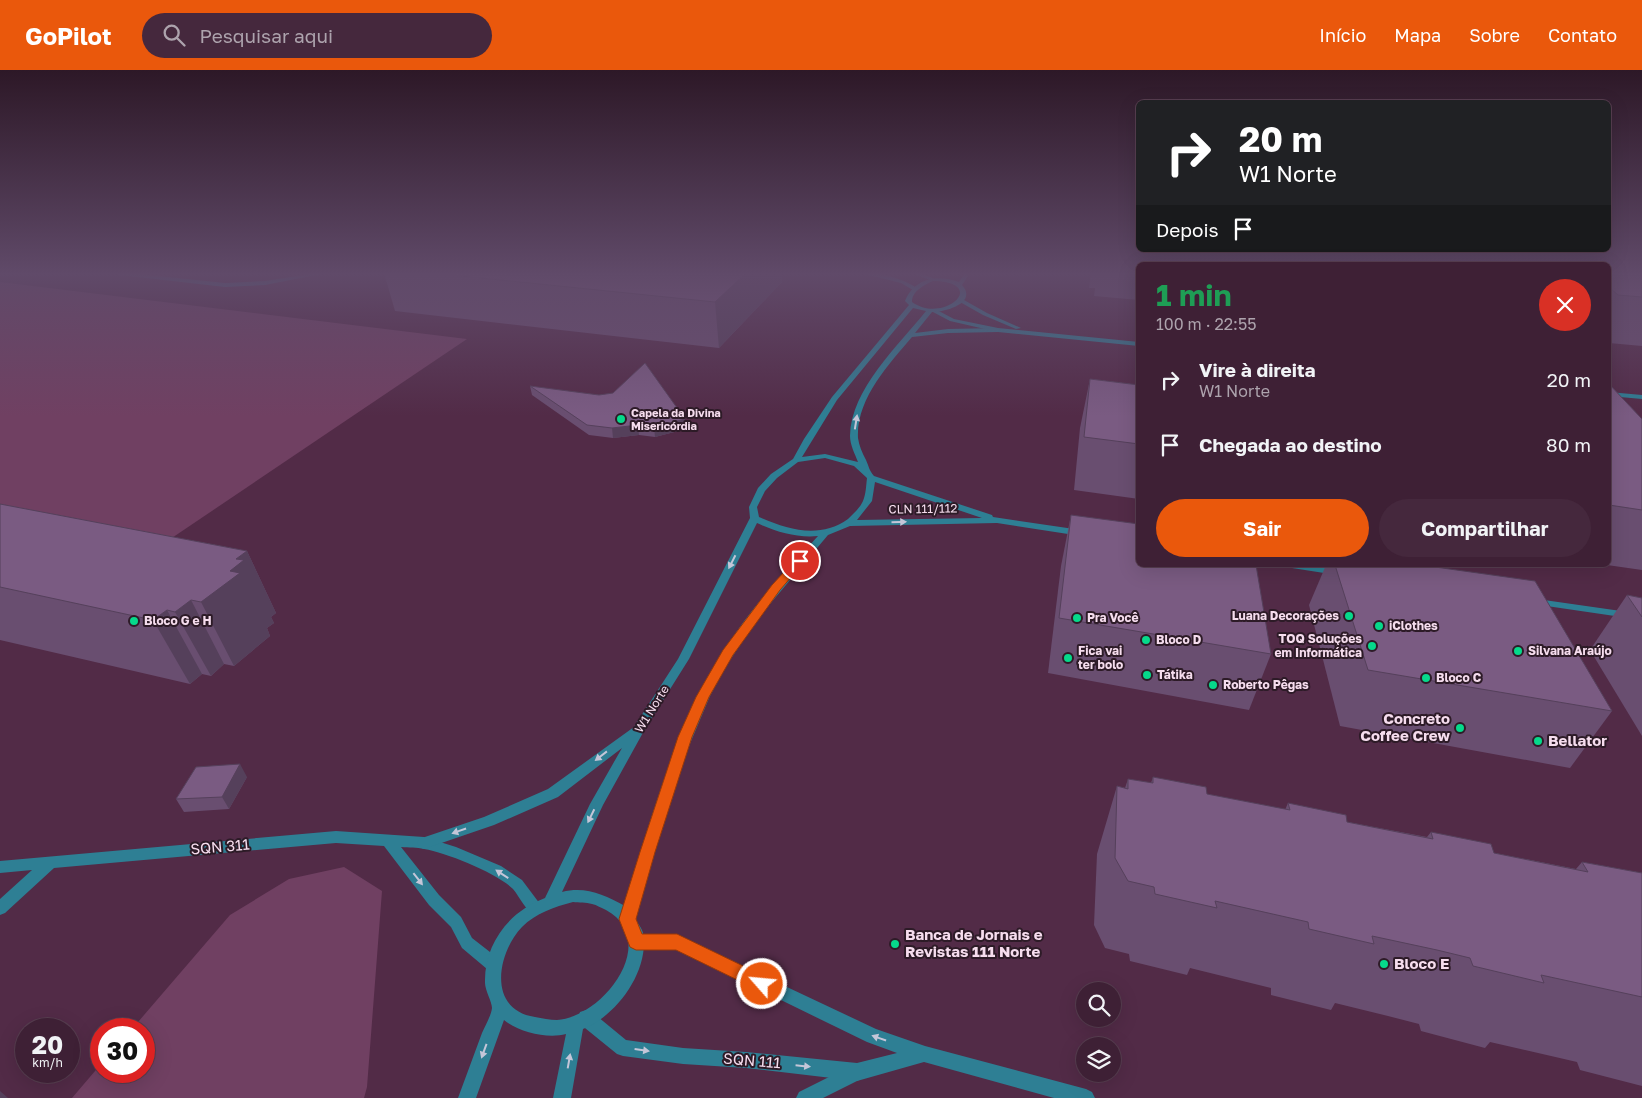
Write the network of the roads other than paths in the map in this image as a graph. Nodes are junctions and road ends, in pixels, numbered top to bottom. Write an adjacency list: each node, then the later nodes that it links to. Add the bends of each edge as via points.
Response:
1 (899, 321): 11 (street, via 820,418)
2 (924, 321): 7 (street)
3 (956, 321): 5 (street)
4 (1002, 321): 6 (street)
5 (998, 330): 6 (street); 7 (street, via 948,330)
6 (1028, 332): 8 (street)
7 (912, 335): 12 (street, one-way to 7, via 854,438 855,417 878,374)
8 (1136, 344)
9 (1611, 394): 10 (street)
10 (1642, 396)
11 (796, 460): 12 (street, via 825,456 852,461); 14 (street, via 761,490 753,507)
12 (865, 468): 13 (street)
13 (871, 478): 15 (street, CLN 111/112); 16 (street, via 867,503)
14 (755, 518): 18 (street, via 770,527 789,532); 23 (street, W1 Norte, one-way to 23, via 683,658)
15 (997, 520): 16 (street, CLN 111/112, one-way to 15); 17 (street, CLN 111/112)
16 (850, 523): 18 (street)
17 (1090, 534)
18 (824, 535): 31 (street, via 770,595 727,653 703,697 685,737)
19 (1305, 567): 20 (street)
20 (1350, 574)
21 (1522, 600): 22 (street)
22 (1642, 617)
23 (640, 727): 25 (street, one-way to 25, via 553,793 489,821); 28 (street, W1 Norte, one-way to 28, via 597,804)
24 (388, 841): 25 (street, SQN 311); 26 (street, SQN 311, via 336,837); 33 (street, one-way to 33, via 434,900 456,922 467,943)
25 (424, 843): 30 (street, SQN 311, one-way to 25, via 516,884 496,870)
26 (51, 862): 27 (street, SQN 311); 29 (street)
27 (0, 867)
28 (551, 901): 30 (street); 31 (street, via 573,896 595,898 614,906)
29 (0, 908)
30 (536, 908): 33 (street, via 516,923 501,942)
31 (628, 919): 32 (street)
32 (636, 942): 35 (street, via 636,959 620,992 605,1007); 36 (street, SQN 111, one-way to 32, via 873,1036 677,942)
33 (493, 964): 34 (street, via 492,987)
34 (501, 1006): 35 (street, via 514,1018 533,1026 554,1028); 38 (street, one-way to 38)
35 (581, 1020): 37 (street, SQN 111, one-way to 37, via 623,1048); 39 (street, one-way to 35)
36 (926, 1054): 37 (street, SQN 111); 41 (street, SQN 111)
37 (857, 1072): 40 (street)
38 (467, 1098)
39 (562, 1098)
40 (805, 1098)
41 (1086, 1098)

